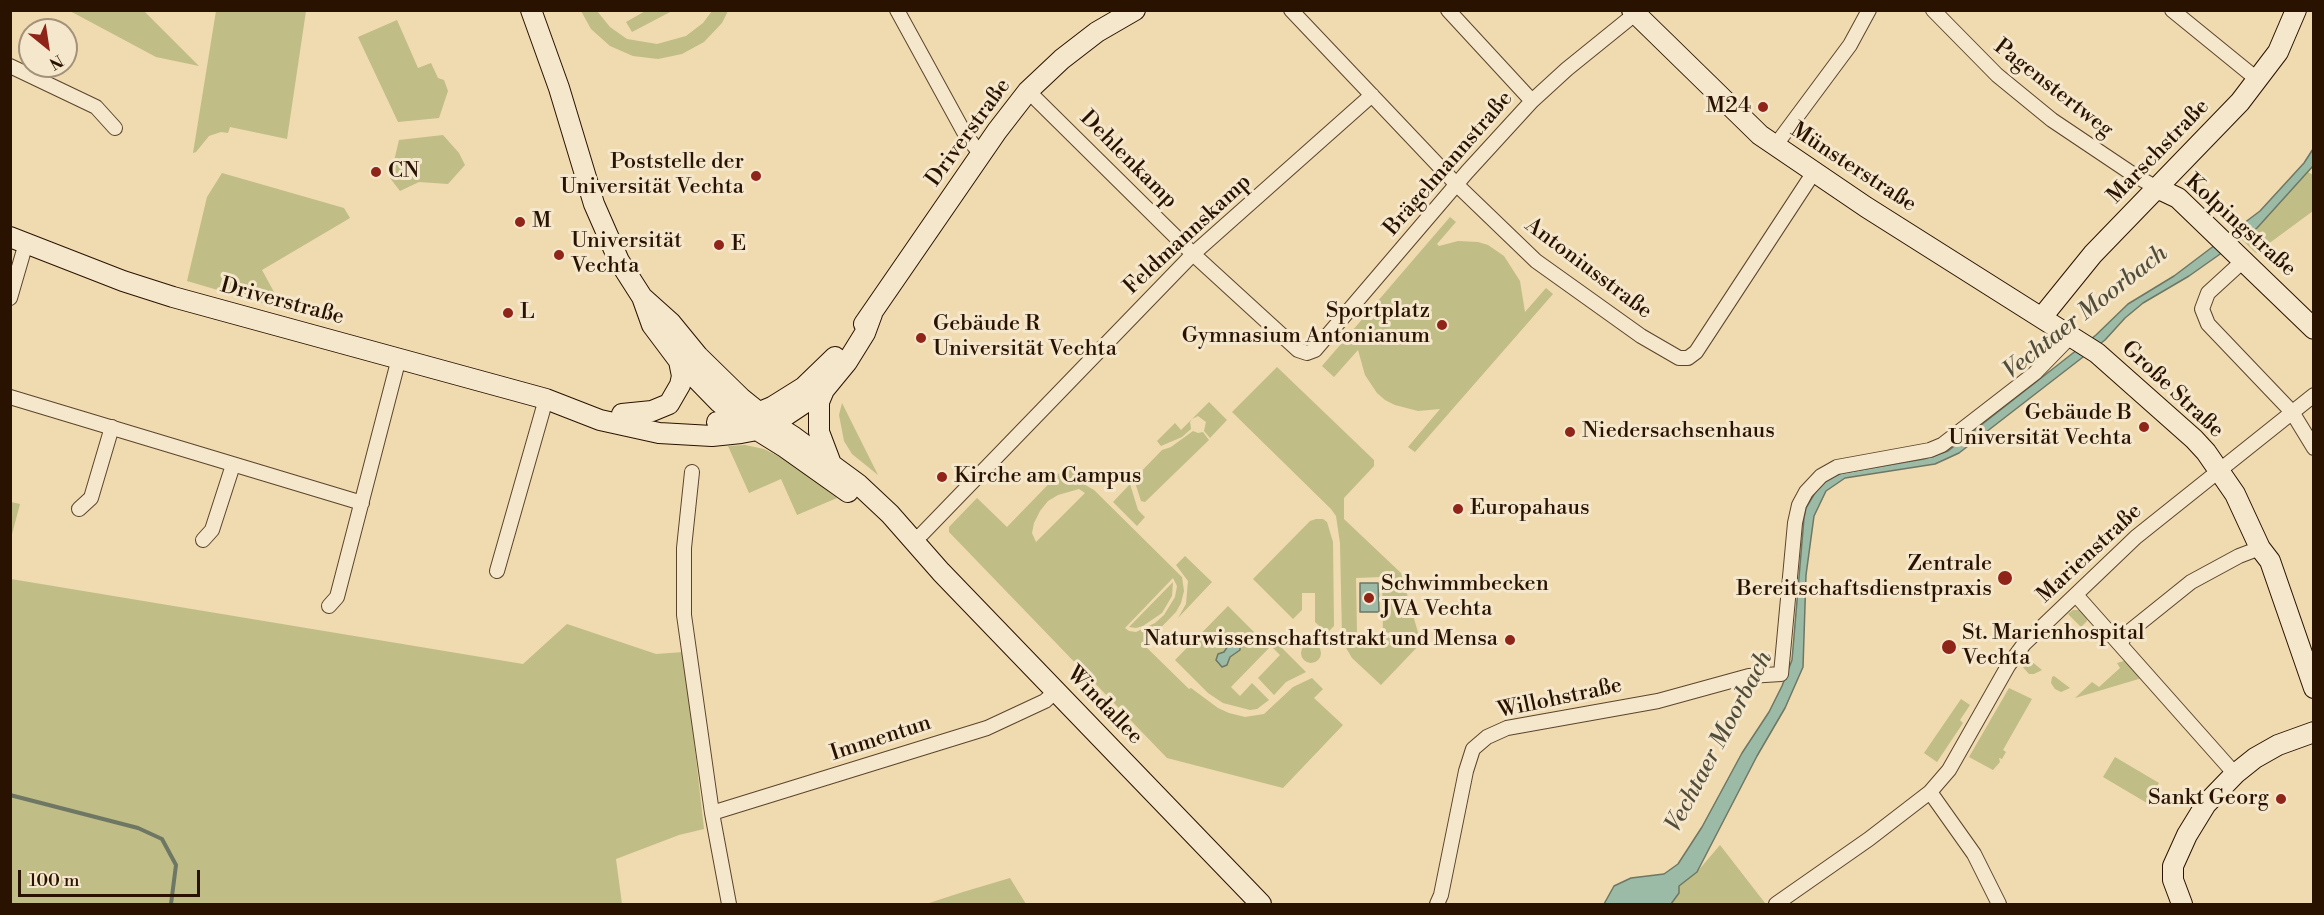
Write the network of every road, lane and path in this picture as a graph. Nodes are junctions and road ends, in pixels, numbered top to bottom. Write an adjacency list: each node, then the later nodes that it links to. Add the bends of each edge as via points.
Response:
1 (531, 10): 25 (street, via 594,204 619,261)
2 (897, 10): 18 (street, via 964,134)
3 (1135, 10): 13 (street, Driverstraße, via 1062,58)
4 (1291, 10): 14 (street, Antoniusstraße)
5 (1448, 10): 15 (street)
6 (1869, 10): 17 (street, via 1850,45)
7 (1933, 10): 21 (street, Pagenstertweg, via 1997,75 2052,120)
8 (2172, 10): 12 (street)
9 (2296, 10): 12 (street, Marschstraße, via 2278,52)
10 (1634, 12): 15 (street, Brägelmannstraße); 17 (street, Münsterstraße)
11 (10, 66): 16 (street, via 96,107)
12 (2258, 80): 21 (street, Marschstraße)
13 (1028, 91): 18 (street, Driverstraße); 23 (street, Dehlenkamp)
14 (1372, 95): 20 (street, Antoniusstraße); 23 (street, Feldmannskamp)
15 (1532, 101): 20 (street, Brägelmannstraße)
16 (115, 128)
17 (1775, 146): 19 (street, Münsterstraße)
18 (983, 153): 27 (street, Driverstraße)
19 (1814, 172): 20 (street, Antoniusstraße, via 1696,352 1688,358 1679,358 1641,336 1536,261); 28 (street, Münsterstraße)
20 (1457, 185): 31 (street, Brägelmannstraße, via 1315,350)
21 (2157, 188): 24 (street, Kolpingstraße, via 2178,198); 28 (street, Marschstraße, via 2093,254)
22 (18, 240): 26 (street); 32 (street, Driverstraße, via 173,297)
23 (1193, 254): 31 (street, Dehlenkamp, via 1298,350); 50 (street, Feldmannskamp)
24 (2239, 257): 29 (street, Kolpingstraße); 38 (street, via 2208,293 2202,309 2208,324)
25 (642, 297): 33 (street, via 652,325); 40 (street, via 671,323)
26 (10, 298)
27 (872, 314): 34 (street, Driverstraße, via 847,362); 40 (street, Driverstraße, via 819,375)
28 (2042, 318): 30 (street, Münsterstraße)
29 (2313, 329)
30 (2083, 345): 45 (street, Große Straße, via 2194,439); 64 (street, Willohstraße, via 2035,373 1942,445 1837,467 1821,476 1806,492 1794,523 1781,674 1749,676 1658,701 1507,728 1473,749)
31 (1307, 353)
32 (399, 358): 37 (street, Driverstraße); 47 (street)
33 (679, 361): 39 (street, via 680,385 669,404 652,411); 40 (street, via 719,402)
34 (824, 390): 40 (street, Driverstraße); 43 (street, via 819,402 819,432)
35 (2313, 395): 38 (street, Marienstraße)
36 (10, 397): 41 (street)
37 (546, 399): 39 (street, Driverstraße, via 572,400); 40 (street, Driverstraße, via 600,420 659,433 712,436); 52 (street)
38 (2292, 412): 42 (street); 45 (street, Marienstraße)
39 (622, 414): 40 (street, Driverstraße, via 694,423)
40 (758, 421): 43 (street, Windallee); 50 (street, Windallee, via 786,448)
41 (112, 427): 44 (street); 48 (street, via 91,498)
42 (2313, 448)
43 (832, 464): 50 (street, Windallee, via 858,484)
44 (233, 465): 47 (street); 49 (street, via 212,530)
45 (2219, 470): 51 (street, Große Straße, via 2235,494); 53 (street, Marienstraße, via 2136,537)
46 (692, 472): 61 (street, via 684,548 684,615)
47 (362, 503): 54 (street, via 337,597)
48 (79, 509)
49 (203, 540)
50 (913, 540): 57 (street, Windallee)
51 (2259, 548): 55 (street, via 2191,582 2130,631); 56 (street, Große Straße, via 2270,561)
52 (497, 571)
53 (2076, 595): 55 (street); 60 (street, Marienstraße, via 2024,644 1949,770)
54 (329, 606)
55 (2121, 644): 59 (street)
56 (2313, 688)
57 (1056, 691): 61 (street, Immentun, via 1045,701 987,728); 63 (street, Windallee)
58 (2313, 732): 59 (street, via 2278,745)
59 (2235, 774): 67 (street, via 2206,804 2173,866 2173,880)
60 (1930, 792): 65 (street, Marienstraße); 66 (street, via 1974,854)
61 (711, 813): 62 (street)
62 (729, 904)
63 (1261, 904)
64 (1440, 904)
65 (1776, 904)
66 (1999, 904)
67 (2182, 904)

